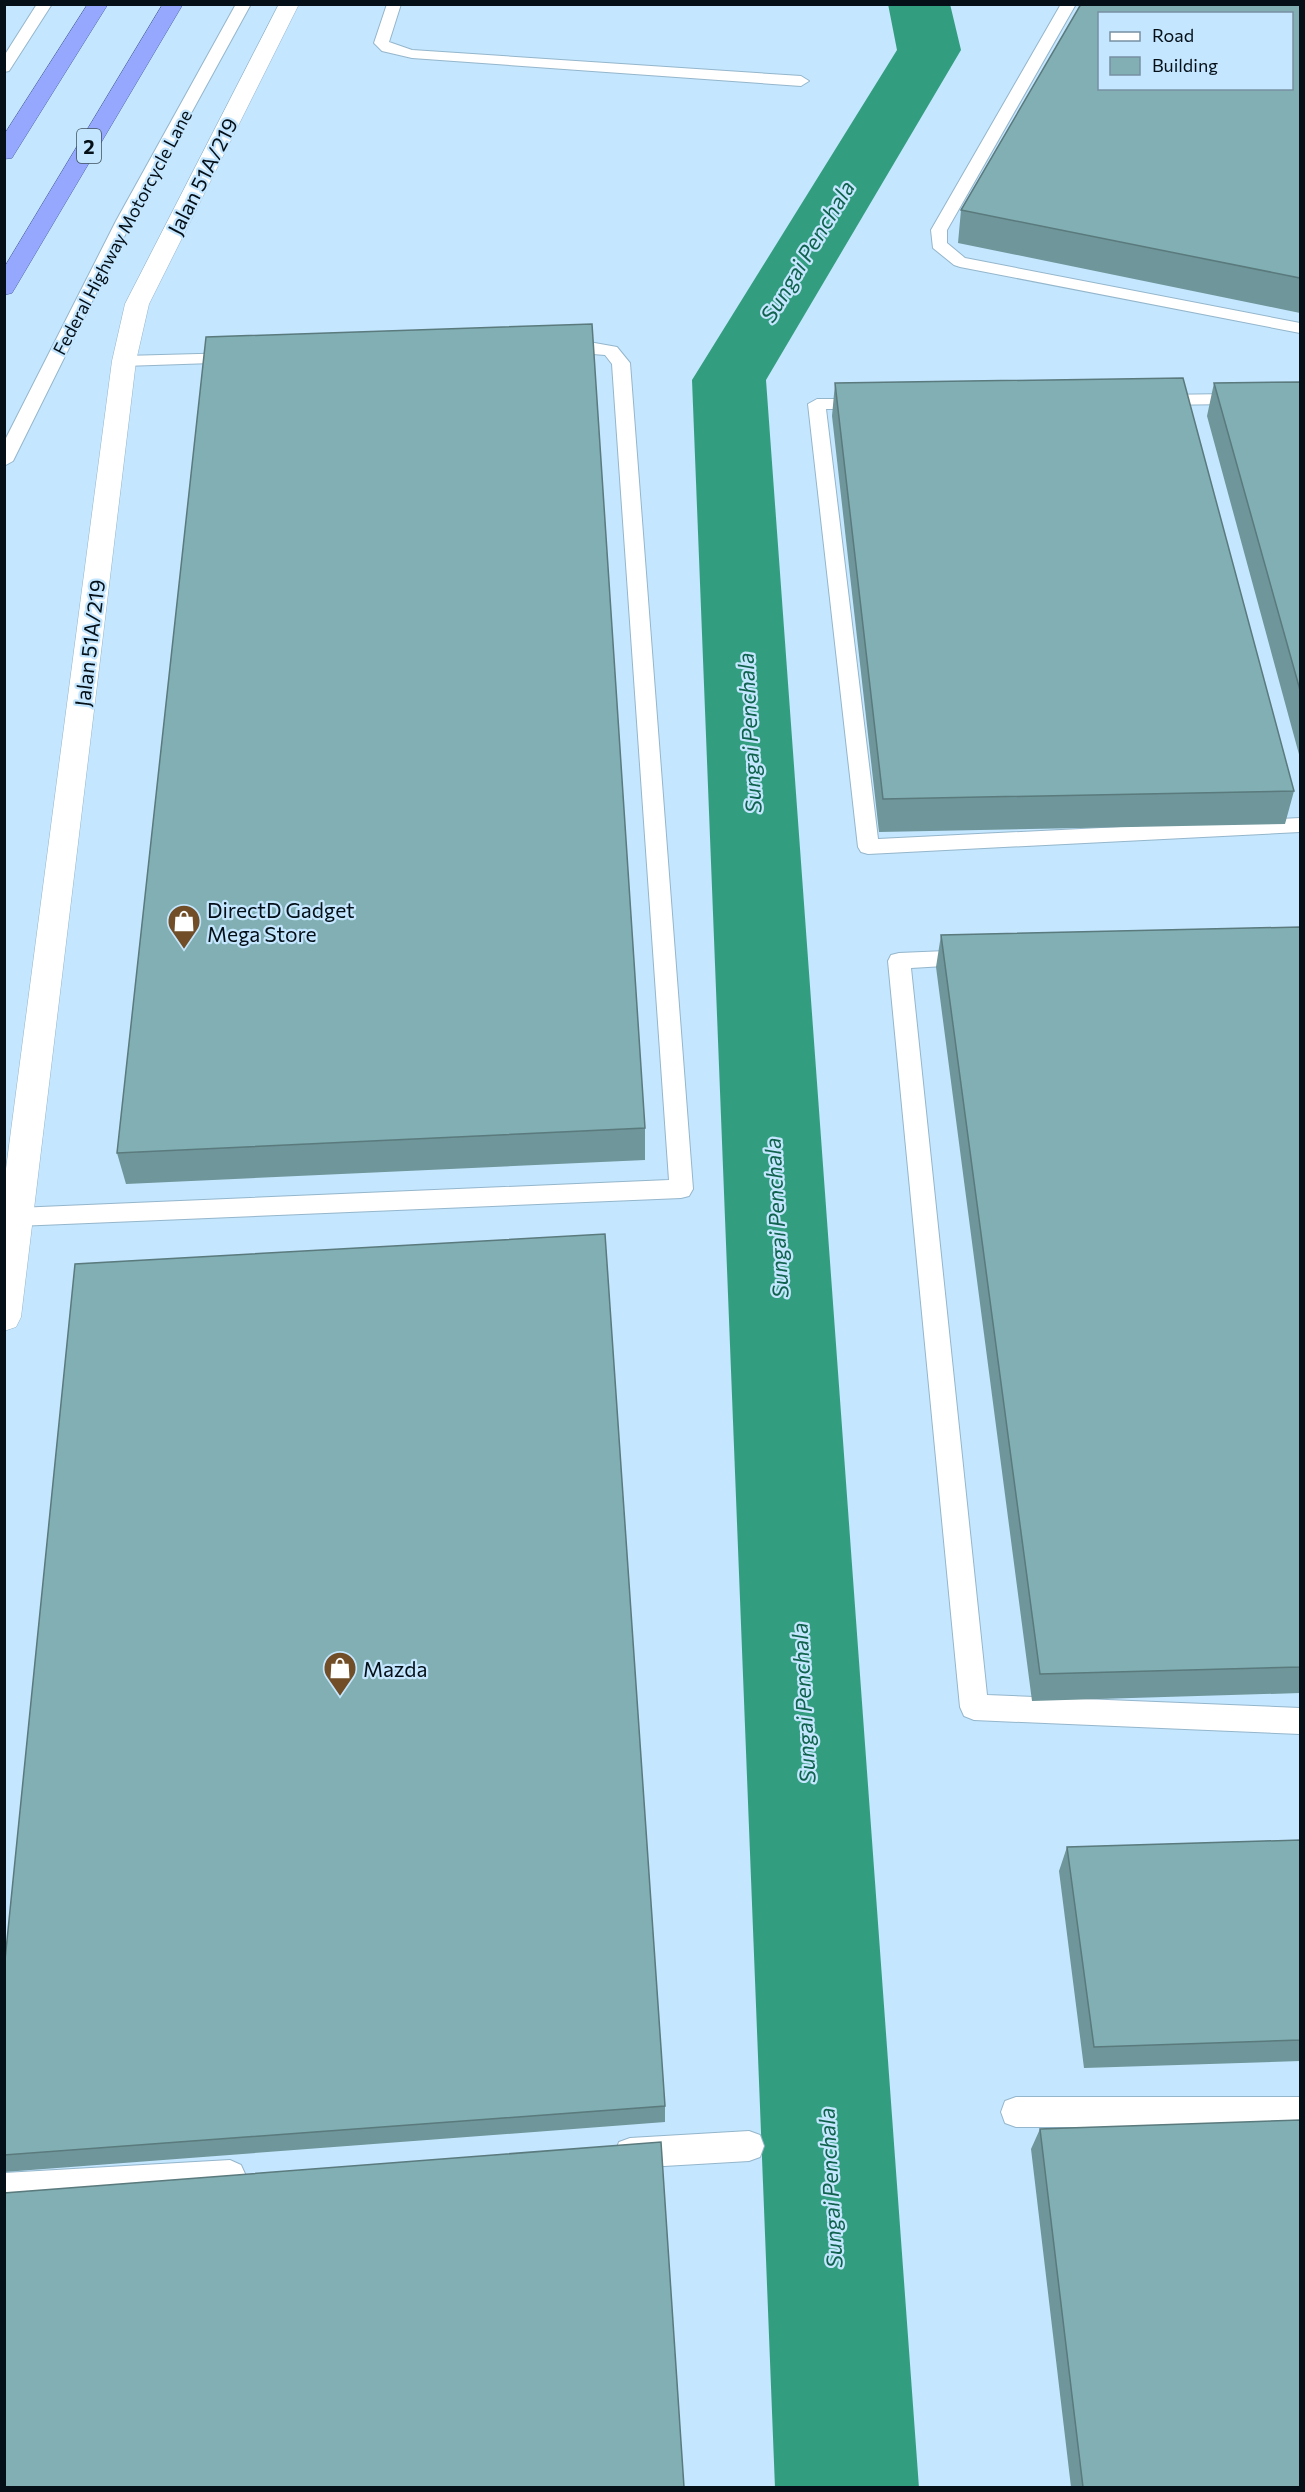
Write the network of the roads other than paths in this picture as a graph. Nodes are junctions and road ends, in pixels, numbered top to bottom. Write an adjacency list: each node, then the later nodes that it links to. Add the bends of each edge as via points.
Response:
1 (45, 4): 8 (lane)
2 (98, 4): 10 (highway)
3 (173, 4): 11 (highway, 2)
4 (244, 4): 19 (lane, Federal Highway Motorcycle Lane, via 124,221)
5 (289, 4): 15 (street, Jalan 51A/219, via 137,304)
6 (394, 4): 9 (lane, via 381,43 412,54)
7 (1070, 4): 12 (lane, via 939,230 939,245 960,261)
8 (4, 68)
9 (801, 81)
10 (4, 153)
11 (4, 288)
12 (1300, 328)
13 (542, 348): 22 (lane, via 590,347 611,351 621,363 681,1189)
14 (255, 357): 15 (lane)
15 (124, 362): 22 (street, Jalan 51A/219)
16 (1300, 398): 17 (lane)
17 (1136, 400)
18 (888, 403): 20 (lane, via 817,404 868,847)
19 (4, 461)
20 (1300, 825)
21 (994, 957): 24 (lane, via 899,961 974,1707)
22 (17, 1217): 23 (street, Jalan 51A/219)
23 (4, 1317)
24 (1300, 1721)
25 (1016, 2112): 26 (lane)
26 (1300, 2112)
27 (749, 2146): 28 (lane)
28 (607, 2154)
29 (253, 2175): 30 (lane)
30 (4, 2189)

